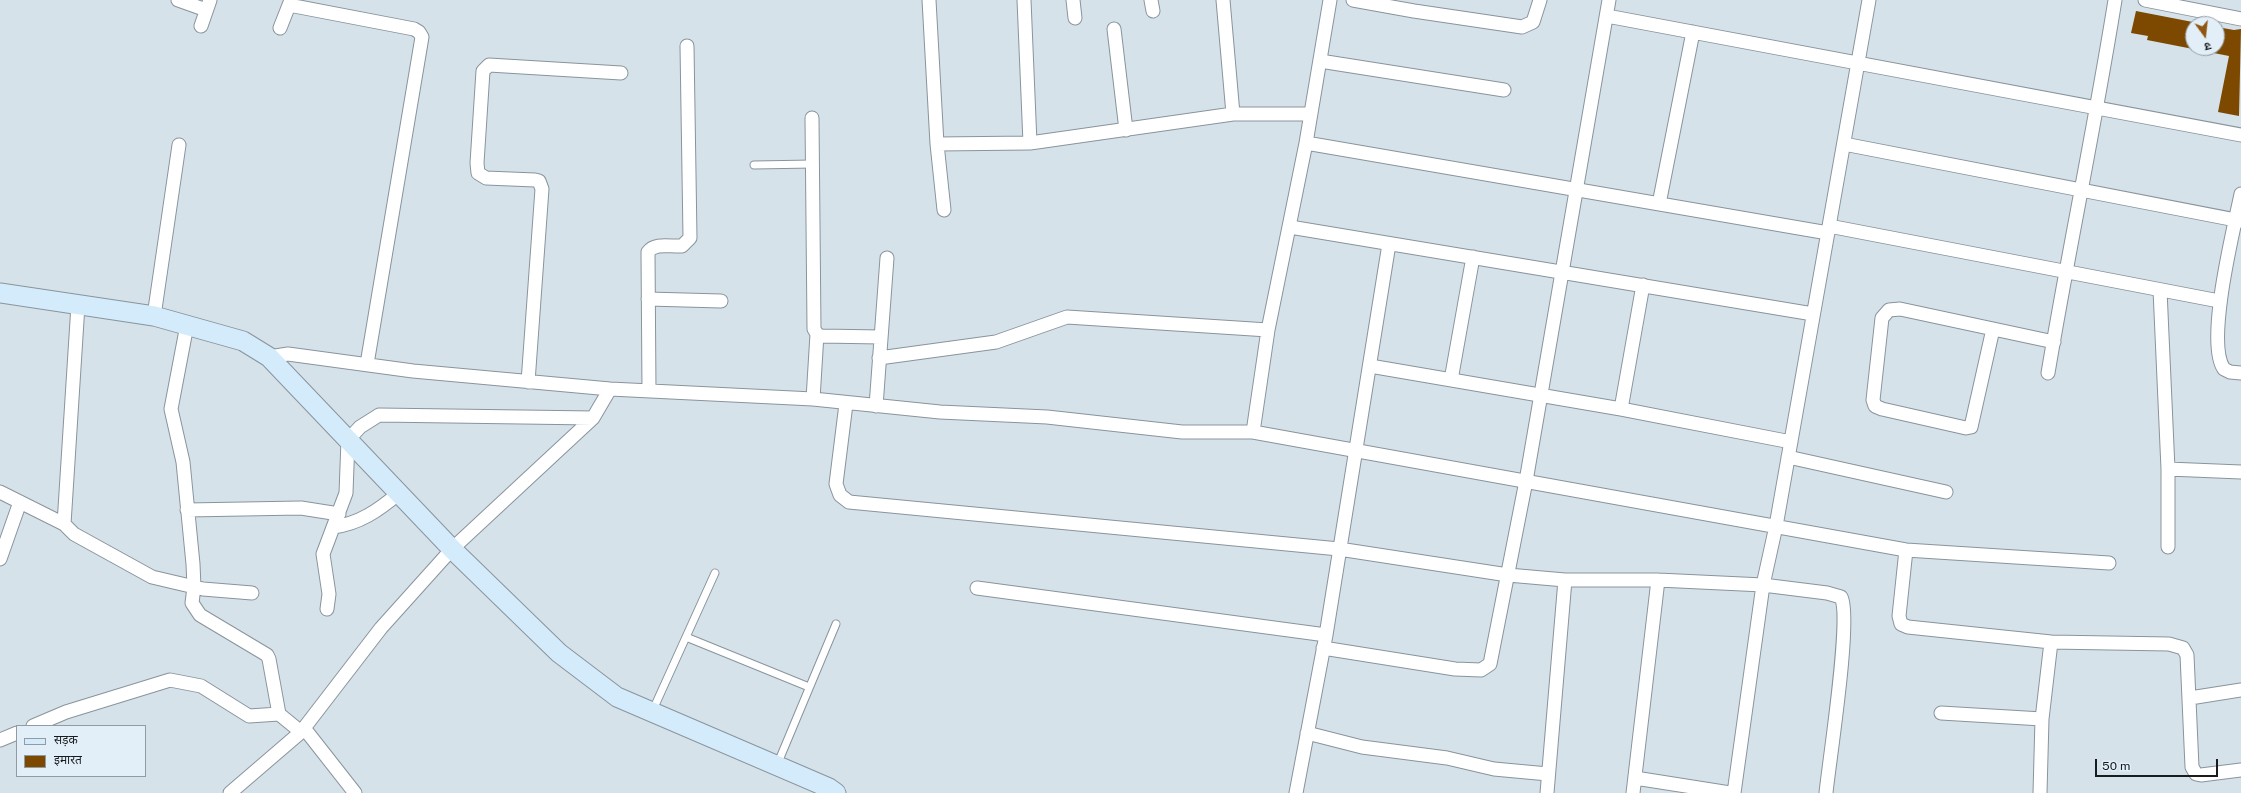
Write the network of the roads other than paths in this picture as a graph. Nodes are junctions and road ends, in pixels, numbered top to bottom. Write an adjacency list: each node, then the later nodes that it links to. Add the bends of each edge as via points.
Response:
1 (178, 0): 15 (street)
2 (929, 0): 36 (street)
3 (1024, 0): 35 (street)
4 (1073, 0): 17 (street)
5 (1223, 0): 29 (street)
6 (1330, 0): 24 (street)
7 (1353, 0): 8 (street, via 1522,27 1533,22)
8 (1540, 0)
9 (1609, 0): 16 (street)
10 (1869, 0): 25 (street)
11 (2115, 0): 28 (street)
12 (2145, 0): 14 (street)
13 (290, 2): 20 (street); 71 (street, via 414,28 422,37)
14 (2172, 2): 18 (street)
15 (208, 5): 19 (street)
16 (1607, 16): 22 (street); 41 (street)
17 (1074, 18)
18 (2241, 19)
19 (201, 26)
20 (280, 28)
21 (1114, 29): 32 (street)
22 (1693, 32): 25 (street); 44 (street)
23 (687, 46): 57 (street, via 690,238 682,246 649,249)
24 (1320, 60): 27 (street); 30 (street)
25 (1858, 62): 28 (street); 37 (street)
26 (621, 73): 76 (street, via 489,65 483,71 478,173 486,178 536,180 539,181 542,190)
27 (1504, 90)
28 (2098, 108): 33 (street); 42 (street)
29 (1233, 114): 30 (street); 32 (street)
30 (1311, 114): 34 (street)
31 (812, 118): 39 (street)
32 (1126, 130): 35 (street)
33 (2241, 135)
34 (1306, 142): 41 (street); 47 (street)
35 (1030, 143): 36 (street)
36 (937, 144): 45 (street)
37 (1844, 144): 42 (street); 48 (street)
38 (179, 145): 62 (street)
39 (813, 164): 40 (lane); 66 (street, via 814,329)
40 (754, 165)
41 (1576, 190): 44 (street); 53 (street)
42 (2082, 190): 46 (street); 52 (street)
43 (2241, 194): 46 (street)
44 (1659, 204): 48 (street)
45 (944, 210)
46 (2238, 221): 59 (street)
47 (1290, 227): 49 (street); 65 (street)
48 (1828, 230): 52 (street); 61 (street)
49 (1389, 244): 50 (street); 72 (street)
50 (1473, 257): 53 (street); 75 (street)
51 (887, 258): 67 (street)
52 (2066, 272): 55 (street); 68 (street)
53 (1562, 273): 54 (street); 79 (street)
54 (1643, 285): 61 (street); 83 (street)
55 (2160, 290): 59 (street); 90 (street)
56 (0, 293): 60 (street)
57 (648, 299): 58 (street); 78 (street)
58 (721, 301)
59 (2219, 301): 73 (street, via 2220,364 2230,372)
60 (78, 305): 62 (street); 99 (street)
61 (1813, 314): 87 (street)
62 (154, 316): 63 (street)
63 (187, 325): 69 (street, via 243,341); 97 (street, via 171,409 183,462)
64 (1993, 329): 64 (street, via 1900,309 1889,310 1882,318 1873,400 1875,406 1966,428 1971,427); 68 (street)
65 (1268, 330): 70 (street, via 1067,316 996,342); 85 (street)
66 (817, 334): 67 (street); 80 (street)
67 (881, 337): 70 (street)
68 (2054, 342): 74 (street)
69 (269, 357): 71 (street, via 288,354); 86 (street)
70 (879, 358): 82 (street)
71 (366, 364): 76 (street)
72 (1370, 366): 75 (street); 88 (street)
73 (2241, 372)
74 (2048, 373)
75 (1452, 380): 79 (street)
76 (528, 382): 77 (street)
77 (610, 389): 78 (street); 84 (street)
78 (649, 391): 80 (street)
79 (1541, 397): 83 (street); 92 (street)
80 (813, 399): 81 (street)
81 (846, 404): 82 (street); 104 (street, via 836,484 840,495 849,502)
82 (876, 406): 85 (street, via 1046,417 1182,432)
83 (1621, 409): 87 (street)
84 (593, 418): 86 (street, via 379,415 360,427); 103 (street)
85 (1253, 432): 88 (street)
86 (348, 440): 95 (street); 98 (street, via 346,493)
87 (1790, 442): 89 (street)
88 (1355, 449): 92 (street); 104 (street)
89 (1788, 457): 94 (street); 100 (street)
90 (2168, 469): 91 (street); 102 (street)
91 (2241, 472)
92 (1526, 481): 100 (street); 109 (street)
93 (0, 492): 96 (street)
94 (1946, 492)
95 (399, 494): 101 (street, via 364,517 347,525); 103 (street)
96 (20, 502): 99 (street); 106 (street)
97 (187, 510): 98 (street, via 301,508); 113 (street)
98 (339, 514): 101 (street)
99 (64, 524): 113 (street, via 74,534 152,578)
100 (1776, 526): 105 (street); 112 (street)
101 (333, 527): 116 (street, via 324,554 329,594)
102 (2168, 548)
103 (452, 549): 124 (street, via 559,653 617,697); 130 (street, via 380,628)
104 (1339, 549): 109 (street); 119 (street)
105 (1906, 550): 107 (street); 120 (street, via 1900,616 1901,624 1904,626)
106 (0, 559)
107 (2109, 563)
108 (715, 573): 118 (lane)
109 (1508, 575): 110 (street); 119 (street, via 1491,661 1488,667 1481,670 1455,669)
110 (1565, 580): 111 (street); 135 (street)
111 (1658, 580): 112 (street); 136 (street)
112 (1763, 585): 144 (street); 145 (street, via 1827,593 1841,597 1844,602 1844,633)
113 (194, 587): 115 (street); 126 (street, via 192,603 200,615 267,655)
114 (977, 588): 119 (street)
115 (252, 593)
116 (327, 609)
117 (836, 624): 121 (lane)
118 (686, 637): 121 (lane); 124 (lane)
119 (1324, 642): 131 (street)
120 (2051, 642): 123 (street, via 2169,644 2183,648 2187,655); 127 (street)
121 (809, 687): 133 (lane)
122 (2241, 690): 123 (street)
123 (2190, 698): 134 (street, via 2189,740 2192,767 2196,774)
124 (652, 712): 133 (street)
125 (1941, 713): 127 (street)
126 (279, 714): 128 (street, via 249,716 200,686 170,680 66,712); 130 (street)
127 (2042, 719): 146 (street)
128 (35, 725)
129 (16, 733): 132 (street)
130 (299, 733): 137 (street); 138 (street)
131 (1307, 733): 135 (street, via 1362,747 1447,758 1494,769); 140 (street)
132 (0, 740)
133 (777, 766): 139 (street)
134 (2241, 770)
135 (1548, 774): 141 (street)
136 (1635, 778): 142 (street); 143 (street)
137 (230, 793)
138 (355, 793)
139 (836, 793)
140 (1296, 793)
141 (1547, 793)
142 (1633, 793)
143 (1730, 793)
144 (1734, 793)
145 (1826, 793)
146 (2040, 793)

